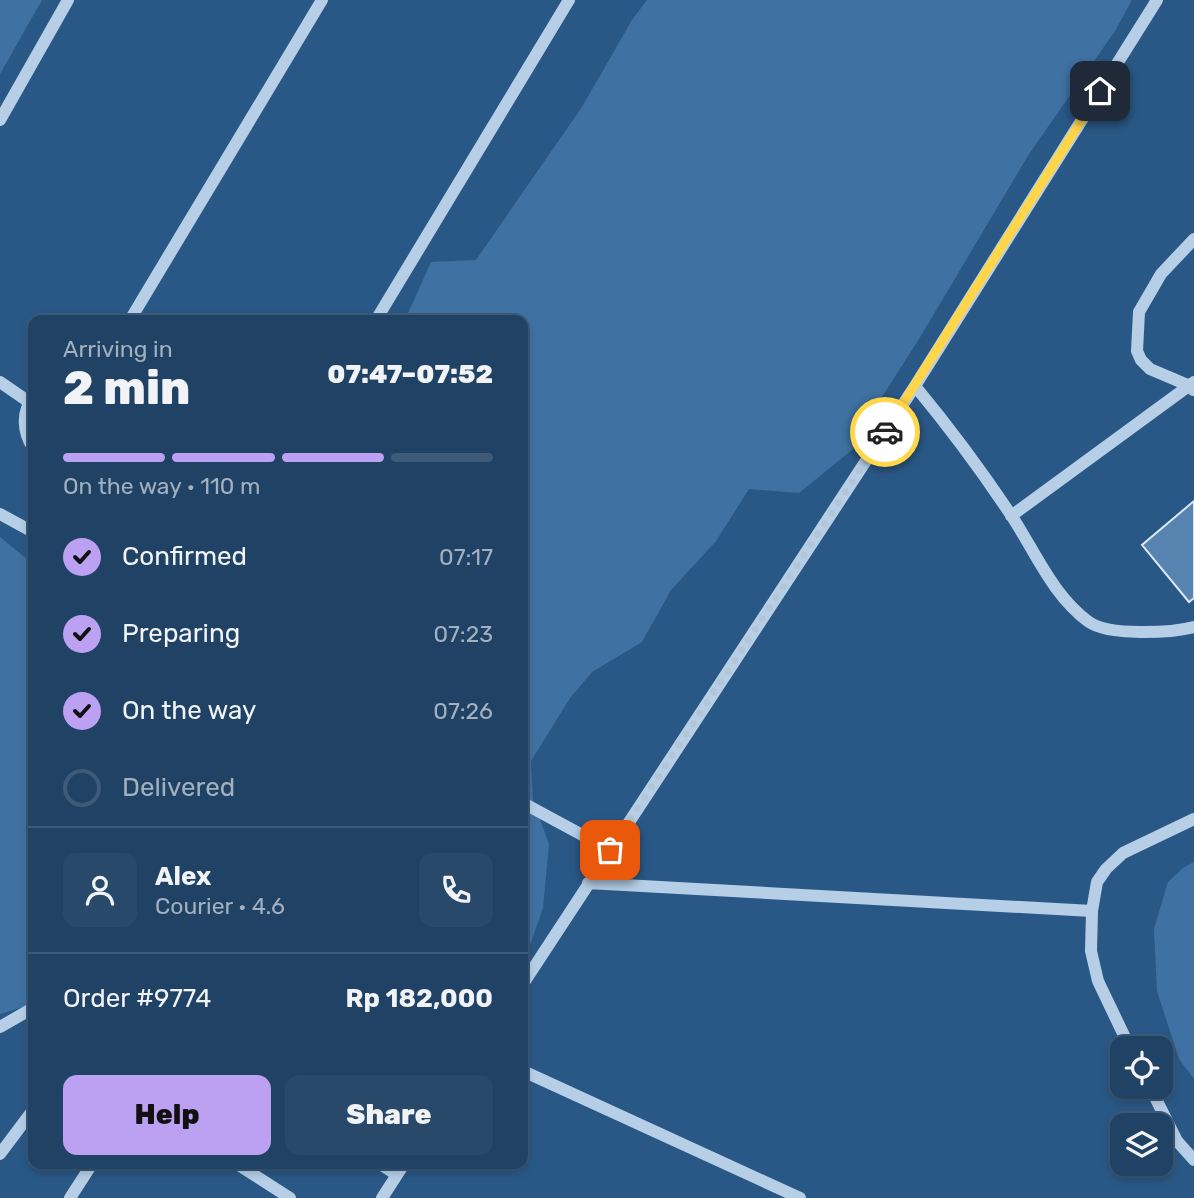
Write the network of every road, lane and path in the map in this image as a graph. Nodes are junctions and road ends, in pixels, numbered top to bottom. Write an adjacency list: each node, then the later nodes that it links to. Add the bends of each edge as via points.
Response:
1 (68, 0): 5 (street)
2 (322, 0): 7 (street)
3 (569, 0): 8 (street)
4 (1157, 0): 10 (street)
5 (0, 120)
6 (1194, 239): 11 (street, via 1161,274 1139,312 1137,351 1150,369)
7 (133, 315)
8 (379, 315)
9 (0, 382): 12 (street)
10 (915, 386): 16 (street); 21 (street)
11 (1193, 386): 16 (street)
12 (28, 398)
13 (28, 412): 14 (street, via 24,427)
14 (28, 436)
15 (0, 514): 17 (street)
16 (1011, 516): 18 (street, via 1054,587 1091,623 1139,633)
17 (28, 528)
18 (1194, 627)
19 (528, 806): 21 (street)
20 (1194, 819): 23 (street, via 1123,853 1097,882)
21 (610, 850): 22 (street)
22 (588, 883): 23 (street); 24 (street)
23 (1092, 911): 27 (street, via 1091,951 1098,981)
24 (528, 976)
25 (28, 1012): 26 (street)
26 (0, 1027)
27 (1124, 1036)
28 (528, 1073): 39 (street)
29 (1156, 1099): 32 (street, via 1177,1141)
30 (28, 1118): 31 (street)
31 (0, 1154)
32 (1194, 1160)
33 (89, 1169): 36 (street)
34 (245, 1169): 37 (street)
35 (401, 1169): 38 (street)
36 (70, 1198)
37 (290, 1198)
38 (382, 1198)
39 (800, 1198)

